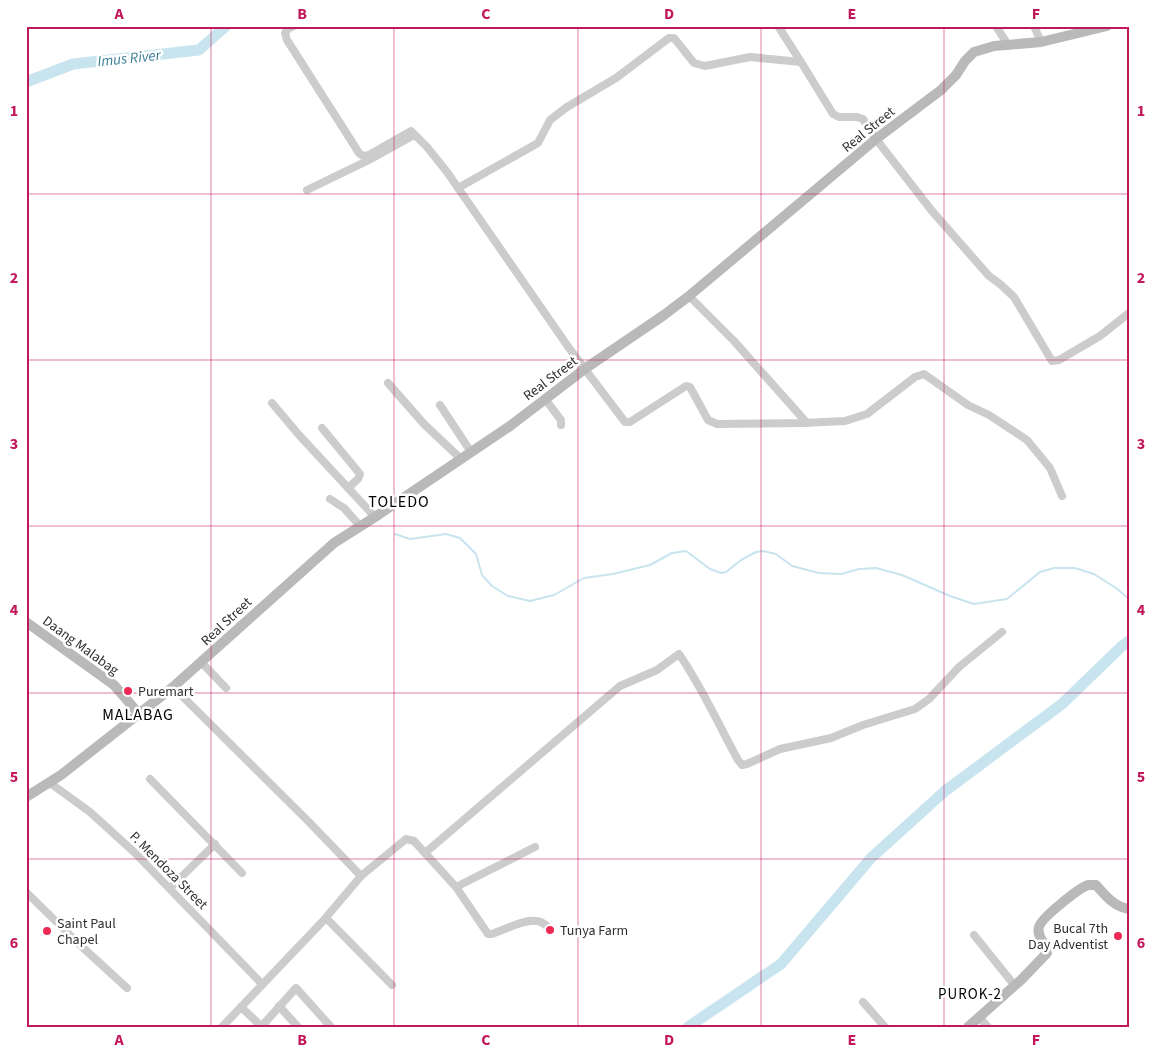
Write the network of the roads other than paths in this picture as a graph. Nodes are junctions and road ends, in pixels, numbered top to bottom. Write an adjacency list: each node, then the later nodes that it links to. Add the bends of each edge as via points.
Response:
1 (294, 26): 9 (street, via 285,34 287,40 359,154 368,155 411,131)
2 (778, 26): 8 (street)
3 (996, 26): 7 (street)
4 (1034, 26): 6 (street)
5 (1107, 26): 6 (street, Real Street)
6 (1040, 42): 7 (street, Real Street)
7 (1008, 45): 10 (street, Real Street, via 974,52 941,90)
8 (801, 62): 10 (street, via 833,114 863,119); 11 (street, via 750,57 705,66 694,63 674,38 669,38 616,78 550,120 538,143)
9 (414, 135): 11 (street); 12 (street)
10 (876, 139): 13 (street, Real Street); 14 (street, via 967,253 1014,297 1052,361 1100,336)
11 (458, 188): 15 (street)
12 (307, 190)
13 (689, 296): 15 (street, Real Street); 20 (street)
14 (1129, 313)
15 (586, 368): 17 (street, Real Street); 20 (street, via 627,423 686,386 690,387 711,422 717,424)
16 (388, 383): 24 (street)
17 (545, 399): 21 (street, via 561,420); 23 (street, Real Street)
18 (272, 403): 25 (street)
19 (440, 405): 23 (street)
20 (807, 423): 26 (street, via 845,421 867,414 915,377 924,374 1027,440 1050,468)
21 (561, 425)
22 (322, 428): 25 (street, via 360,474)
23 (471, 452): 24 (street, Real Street)
24 (461, 459): 28 (street, Real Street)
25 (348, 488): 28 (street)
26 (1062, 496)
27 (330, 499): 29 (street, via 344,508)
28 (375, 517): 29 (street, Real Street)
29 (360, 526): 32 (street, Real Street, via 314,559)
30 (26, 622): 35 (street, Daang Malabag, via 114,685)
31 (1002, 632): 41 (street, via 915,709 831,738 780,750 747,764 738,760 705,695 679,654 657,670 620,686)
32 (201, 662): 33 (street, Real Street); 34 (street)
33 (173, 687): 35 (street, Real Street); 43 (street)
34 (226, 688)
35 (139, 714): 37 (street, Real Street)
36 (150, 778): 39 (street)
37 (50, 783): 38 (street, Real Street); 45 (street, P. Mendoza Street, via 90,812)
38 (26, 797)
39 (215, 844): 42 (street); 45 (street)
40 (535, 847): 44 (street)
41 (425, 853): 43 (street, via 414,841 406,839); 44 (street)
42 (242, 873)
43 (361, 876): 48 (street)
44 (456, 887): 49 (street, via 488,934 535,920)
45 (170, 888): 51 (street, P. Mendoza Street)
46 (26, 892): 54 (street)
47 (1129, 909): 53 (street, via 1112,902 1096,885 1079,890 1044,919 1039,927 1047,953)
48 (326, 918): 51 (street); 52 (street)
49 (550, 929)
50 (974, 935): 53 (street)
51 (262, 984): 57 (street)
52 (392, 984)
53 (1015, 986): 58 (street)
54 (127, 988)
55 (863, 1002): 63 (street)
56 (278, 1006): 60 (street); 61 (street); 62 (street, via 296,988)
57 (241, 1007): 59 (street); 60 (street)
58 (979, 1017): 64 (street); 65 (street)
59 (222, 1027)
60 (261, 1027)
61 (298, 1027)
62 (331, 1027)
63 (886, 1027)
64 (968, 1027)
65 (988, 1027)

